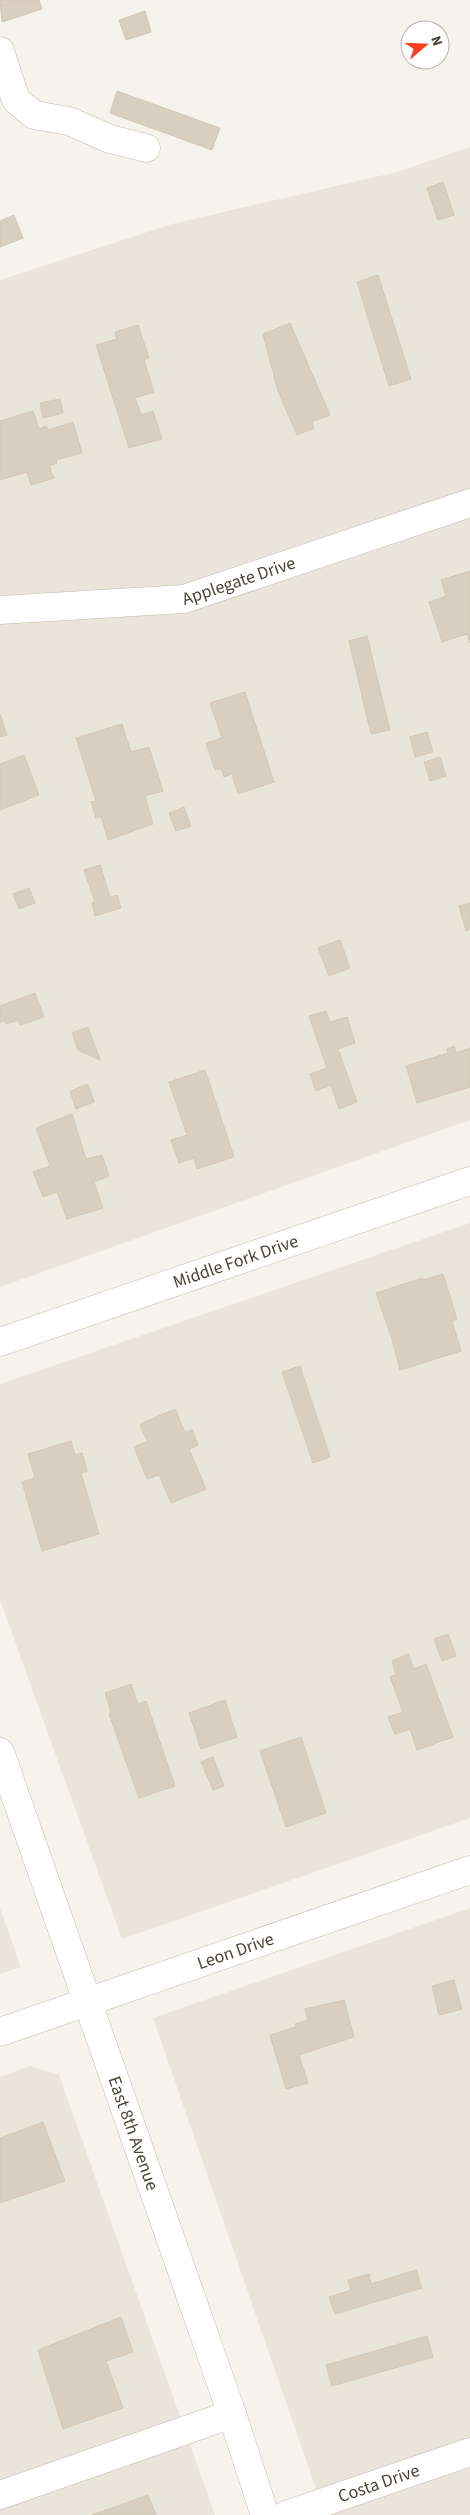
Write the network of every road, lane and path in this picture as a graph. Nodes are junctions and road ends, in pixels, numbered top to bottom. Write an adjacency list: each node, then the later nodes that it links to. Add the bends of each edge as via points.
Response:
1 (0, 51): 2 (street, via 16,100 34,116 69,121 110,139)
2 (146, 148)
3 (470, 503): 4 (street, Applegate Drive, via 184,599)
4 (0, 610)
5 (470, 1181): 6 (street, Middle Fork Drive)
6 (0, 1342)
7 (0, 1752): 9 (street, East 8th Avenue)
8 (470, 1870): 9 (street, Leon Drive)
9 (88, 2002): 10 (street, Leon Drive); 11 (street, East 8th Avenue)
10 (0, 2032)
11 (232, 2414): 13 (street); 14 (street, East 8th Avenue)
12 (470, 2452): 15 (street, Costa Drive)
13 (0, 2495)
14 (265, 2515)
15 (286, 2515)

